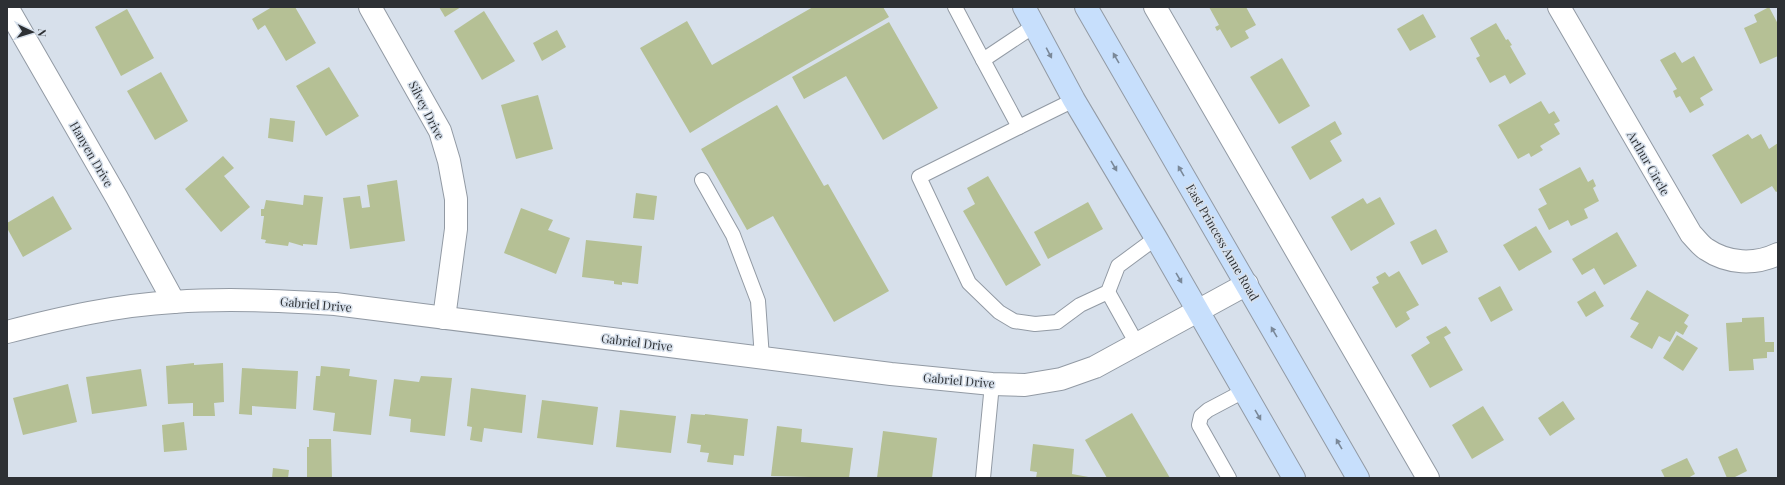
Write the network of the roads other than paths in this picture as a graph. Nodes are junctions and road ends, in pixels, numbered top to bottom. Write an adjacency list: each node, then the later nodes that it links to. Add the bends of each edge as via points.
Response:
1 (7, 7): 17 (street, Hanyen Drive)
2 (370, 7): 19 (street, Silvey Drive, via 440,131 450,161 456,199 456,229)
3 (955, 7): 9 (lane)
4 (1024, 7): 8 (main road)
5 (1086, 7): 15 (main road, East Princess Anne Road, one-way to 5)
6 (1155, 7): 29 (street)
7 (1559, 7): 14 (street, Arthur Circle, via 1691,234 1706,249 1726,259 1747,262)
8 (1034, 26): 9 (lane); 10 (main road, one-way to 10)
9 (983, 60): 11 (lane)
10 (1074, 100): 11 (lane); 13 (main road, one-way to 13)
11 (1018, 127): 16 (lane, via 919,177 969,283 999,312 1014,321 1034,324 1057,322 1080,305)
12 (702, 180): 22 (lane, via 733,235 758,301)
13 (1156, 238): 16 (lane, via 1118,266); 18 (main road, one-way to 18)
14 (1778, 254)
15 (1247, 284): 18 (street, Gabriel Drive); 28 (main road, East Princess Anne Road, one-way to 15)
16 (1108, 292): 21 (lane)
17 (174, 302): 19 (street, Gabriel Drive, via 273,300 335,304); 20 (street, Gabriel Drive, via 118,308 47,321)
18 (1198, 311): 21 (street, Gabriel Drive); 24 (main road)
19 (444, 318): 22 (street, Gabriel Drive)
20 (7, 332)
21 (1137, 344): 23 (street, Gabriel Drive, via 1095,367 1061,379 1025,385)
22 (762, 358): 23 (street, Gabriel Drive)
23 (992, 384): 25 (lane)
24 (1244, 391): 26 (lane, via 1208,410 1201,416 1199,426); 27 (main road, one-way to 27)
25 (983, 478)
26 (1229, 478)
27 (1294, 478)
28 (1358, 478)
29 (1428, 478)

